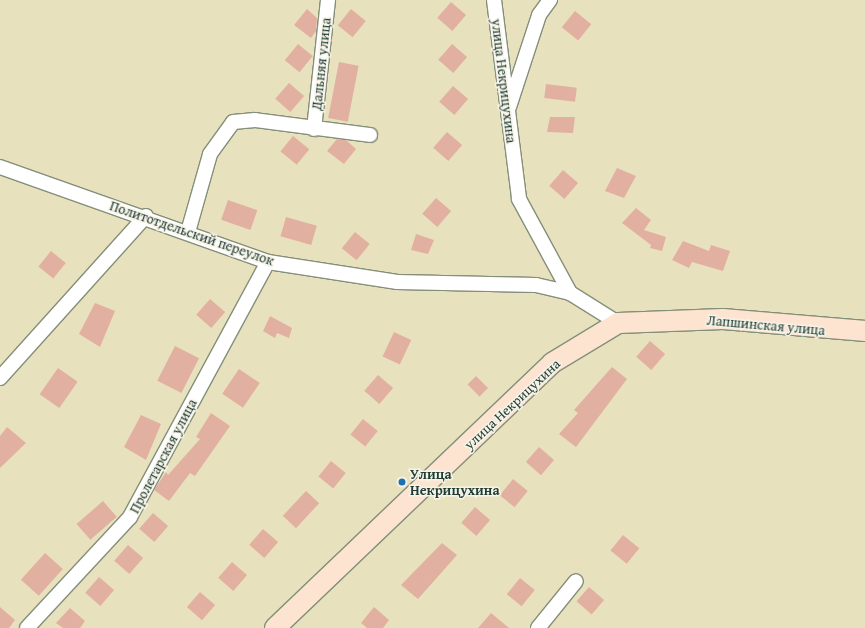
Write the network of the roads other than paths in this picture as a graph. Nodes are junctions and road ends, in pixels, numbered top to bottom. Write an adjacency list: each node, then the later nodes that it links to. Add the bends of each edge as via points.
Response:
1 (328, 0): 5 (street, Дальняя улица)
2 (494, 0): 4 (street, улица Некрицухина)
3 (550, 0): 4 (street, via 539,15)
4 (508, 111): 11 (street, улица Некрицухина, via 519,199)
5 (314, 129): 6 (street); 9 (street, via 255,120 233,122 210,154)
6 (370, 135)
7 (0, 167): 8 (street, Политотдельский переулок)
8 (146, 216): 9 (street, Политотдельский переулок); 14 (street)
9 (188, 232): 10 (street, Политотдельский переулок)
10 (268, 262): 11 (street, Политотдельский переулок, via 397,282 536,285); 16 (street, Пролетарская улица, via 130,517)
11 (570, 293): 12 (street, Политотдельский переулок)
12 (618, 323): 13 (street, Лапшинская улица, via 723,319); 17 (street, улица Некрицухина, via 552,363)
13 (865, 331)
14 (0, 378)
15 (576, 581): 18 (street)
16 (27, 628)
17 (275, 628)
18 (538, 628)

